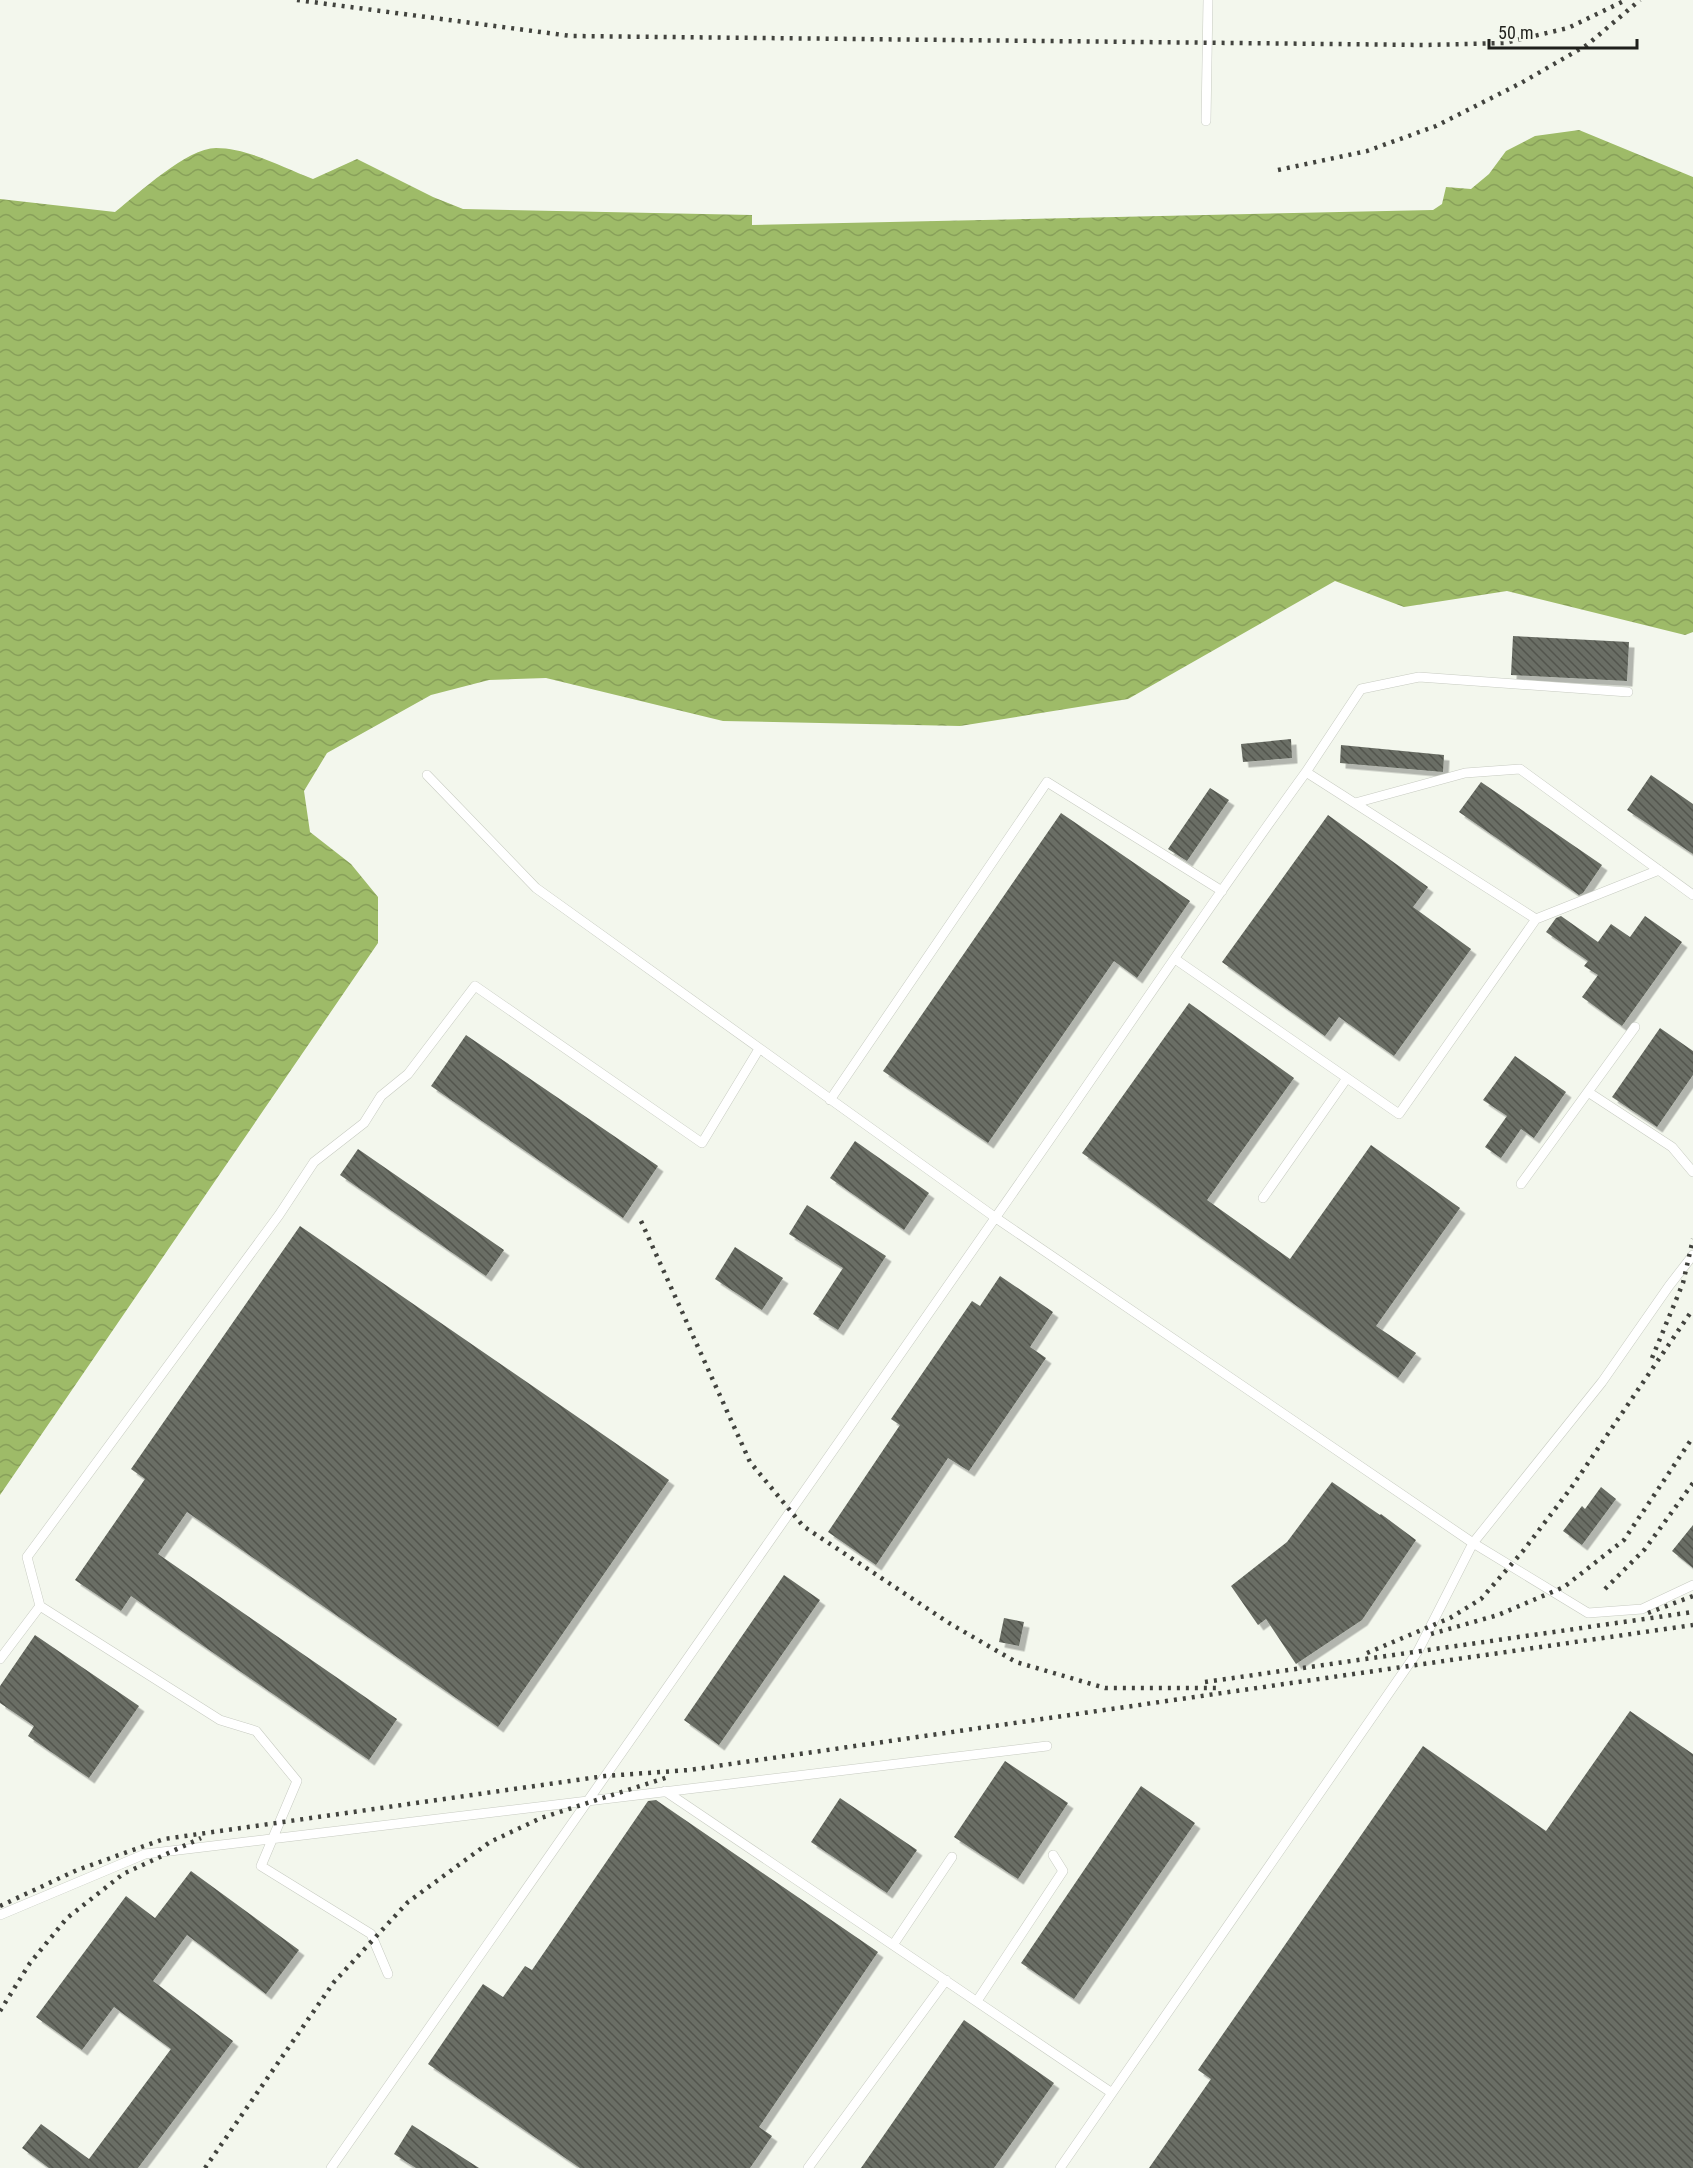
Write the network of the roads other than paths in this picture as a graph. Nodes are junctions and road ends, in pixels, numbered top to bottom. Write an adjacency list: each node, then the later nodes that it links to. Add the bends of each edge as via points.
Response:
1 (1208, 0): 2 (lane)
2 (1206, 121)
3 (1628, 692): 4 (lane, via 1419,677 1361,689)
4 (1306, 772): 6 (lane); 8 (lane)
5 (427, 775): 13 (lane, via 536,888)
6 (1355, 803): 7 (lane, via 1465,773 1520,769); 10 (lane)
7 (1659, 870): 9 (lane); 10 (lane)
8 (1222, 891): 11 (lane); 16 (lane, via 1047,782)
9 (1693, 895)
10 (1536, 919): 14 (lane, via 1399,1114)
11 (1175, 959): 14 (lane); 20 (lane)
12 (1635, 1027): 15 (lane)
13 (759, 1049): 16 (lane); 24 (lane, via 702,1143 475,986 408,1074 381,1096 364,1123 314,1162 27,1557)
14 (1347, 1078): 19 (lane)
15 (1588, 1092): 17 (lane, via 1672,1147); 18 (lane)
16 (830, 1100): 20 (lane)
17 (1693, 1172)
18 (1521, 1184)
19 (1263, 1198)
20 (996, 1218): 22 (lane); 28 (lane)
21 (1693, 1255): 22 (lane, via 1602,1383)
22 (1473, 1543): 23 (lane, via 1588,1613 1642,1609); 37 (lane, via 1418,1651)
23 (1693, 1585)
24 (40, 1606): 25 (lane); 29 (lane, via 220,1720 256,1731 297,1780)
25 (0, 1659)
26 (1047, 1746): 27 (lane)
27 (665, 1791): 28 (lane); 33 (lane)
28 (588, 1801): 29 (lane); 38 (lane)
29 (272, 1839): 32 (lane, via 145,1854); 34 (lane, via 261,1866 371,1934)
30 (1053, 1855): 36 (lane, via 1063,1871)
31 (952, 1857): 33 (lane)
32 (0, 1915)
33 (893, 1944): 35 (lane)
34 (388, 1974)
35 (946, 1980): 36 (lane); 39 (lane)
36 (977, 2001): 37 (lane)
37 (1112, 2092): 40 (lane)
38 (331, 2168)
39 (808, 2168)
40 (1060, 2168)

